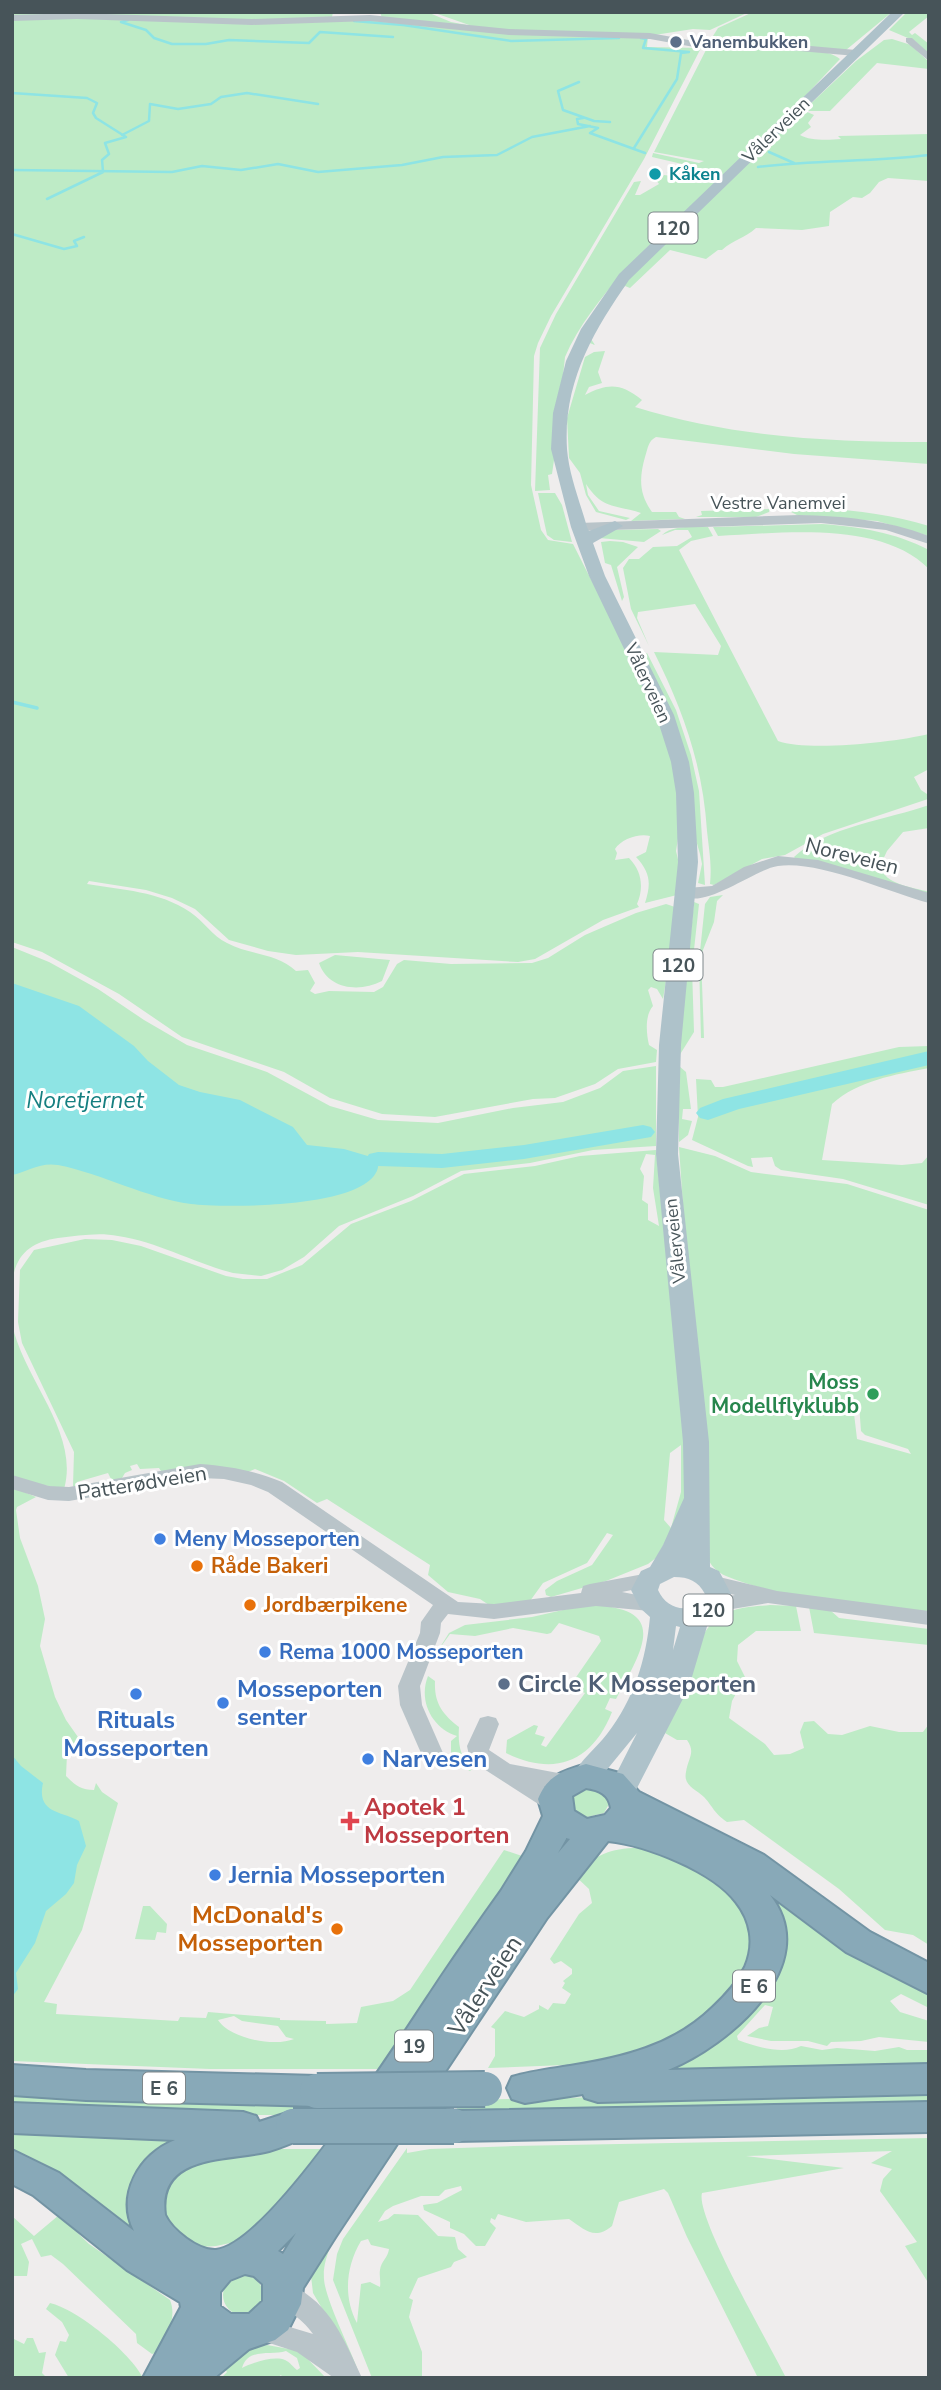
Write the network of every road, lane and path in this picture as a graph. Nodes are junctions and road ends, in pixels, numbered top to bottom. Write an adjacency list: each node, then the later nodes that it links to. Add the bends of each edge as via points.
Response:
1 (899, 12): 4 (main road, Vålerveien / 120)
2 (12, 18): 4 (street, via 252,22 370,18)
3 (909, 40): 5 (street)
4 (855, 55): 7 (main road, Vålerveien / 120, via 637,264 588,329 573,361 561,413 559,450)
5 (929, 58)
6 (619, 525): 7 (main road, via 600,531); 8 (street, Vestre Vanemvei, via 832,519 881,524)
7 (580, 530): 9 (main road, Vålerveien / 120, via 673,736 685,793)
8 (929, 540)
9 (687, 892): 10 (street, Noreveien, via 716,890 749,870 778,861 818,865); 12 (main road, Vålerveien / 120, via 670,1045 667,1154 695,1442)
10 (929, 898)
11 (12, 1482): 15 (street, Patterødveien, via 58,1495 200,1471 256,1479 280,1490)
12 (695, 1494): 13 (main road, Vålerveien / 120); 14 (main road, Vålerveien / 120)
13 (656, 1592): 14 (main road, 120, via 680,1618); 14 (main road, 120, via 679,1567); 15 (street, via 500,1611); 19 (main road, Vålerveien / 120, via 660,1655 642,1700 617,1742)
14 (705, 1594): 16 (street, via 777,1598); 20 (main road, Vålerveien / 120, via 675,1687)
15 (452, 1607): 18 (street, via 430,1633 409,1695)
16 (929, 1618)
17 (488, 1724): 19 (street, via 478,1754 502,1769)
18 (432, 1752)
19 (566, 1794): 20 (highway, via 607,1779); 20 (highway, via 576,1829); 30 (highway, Vålerveien / 19, via 530,1873 374,2105 289,2218)
20 (614, 1812): 21 (highway, via 730,1851 773,1877 858,1942); 24 (highway, E 6, via 746,1888 768,1930 764,1965 739,2006 677,2051 598,2076); 31 (highway, Vålerveien / 19, via 561,1872 310,2240)
21 (929, 1980)
22 (929, 2079): 24 (highway, E 6)
23 (12, 2080): 25 (highway, E 6, bridge, via 317,2091)
24 (525, 2088): 25 (highway, E 6)
25 (485, 2089)
26 (929, 2117): 28 (highway, E 6, bridge)
27 (12, 2118): 28 (highway, E 6)
28 (293, 2126): 30 (highway, E 6, via 265,2137 187,2151 153,2179 145,2212 155,2235)
29 (12, 2165): 30 (highway, via 46,2183 140,2258)
30 (215, 2281): 31 (highway, via 256,2259 274,2268); 32 (highway, via 215,2326); 34 (highway, 19)
31 (285, 2289): 32 (highway, 19, via 278,2314); 33 (street, via 318,2320 334,2343)
32 (250, 2331): 33 (street, via 305,2343); 35 (highway, 19)
33 (346, 2374)
34 (163, 2378)
35 (184, 2378)

